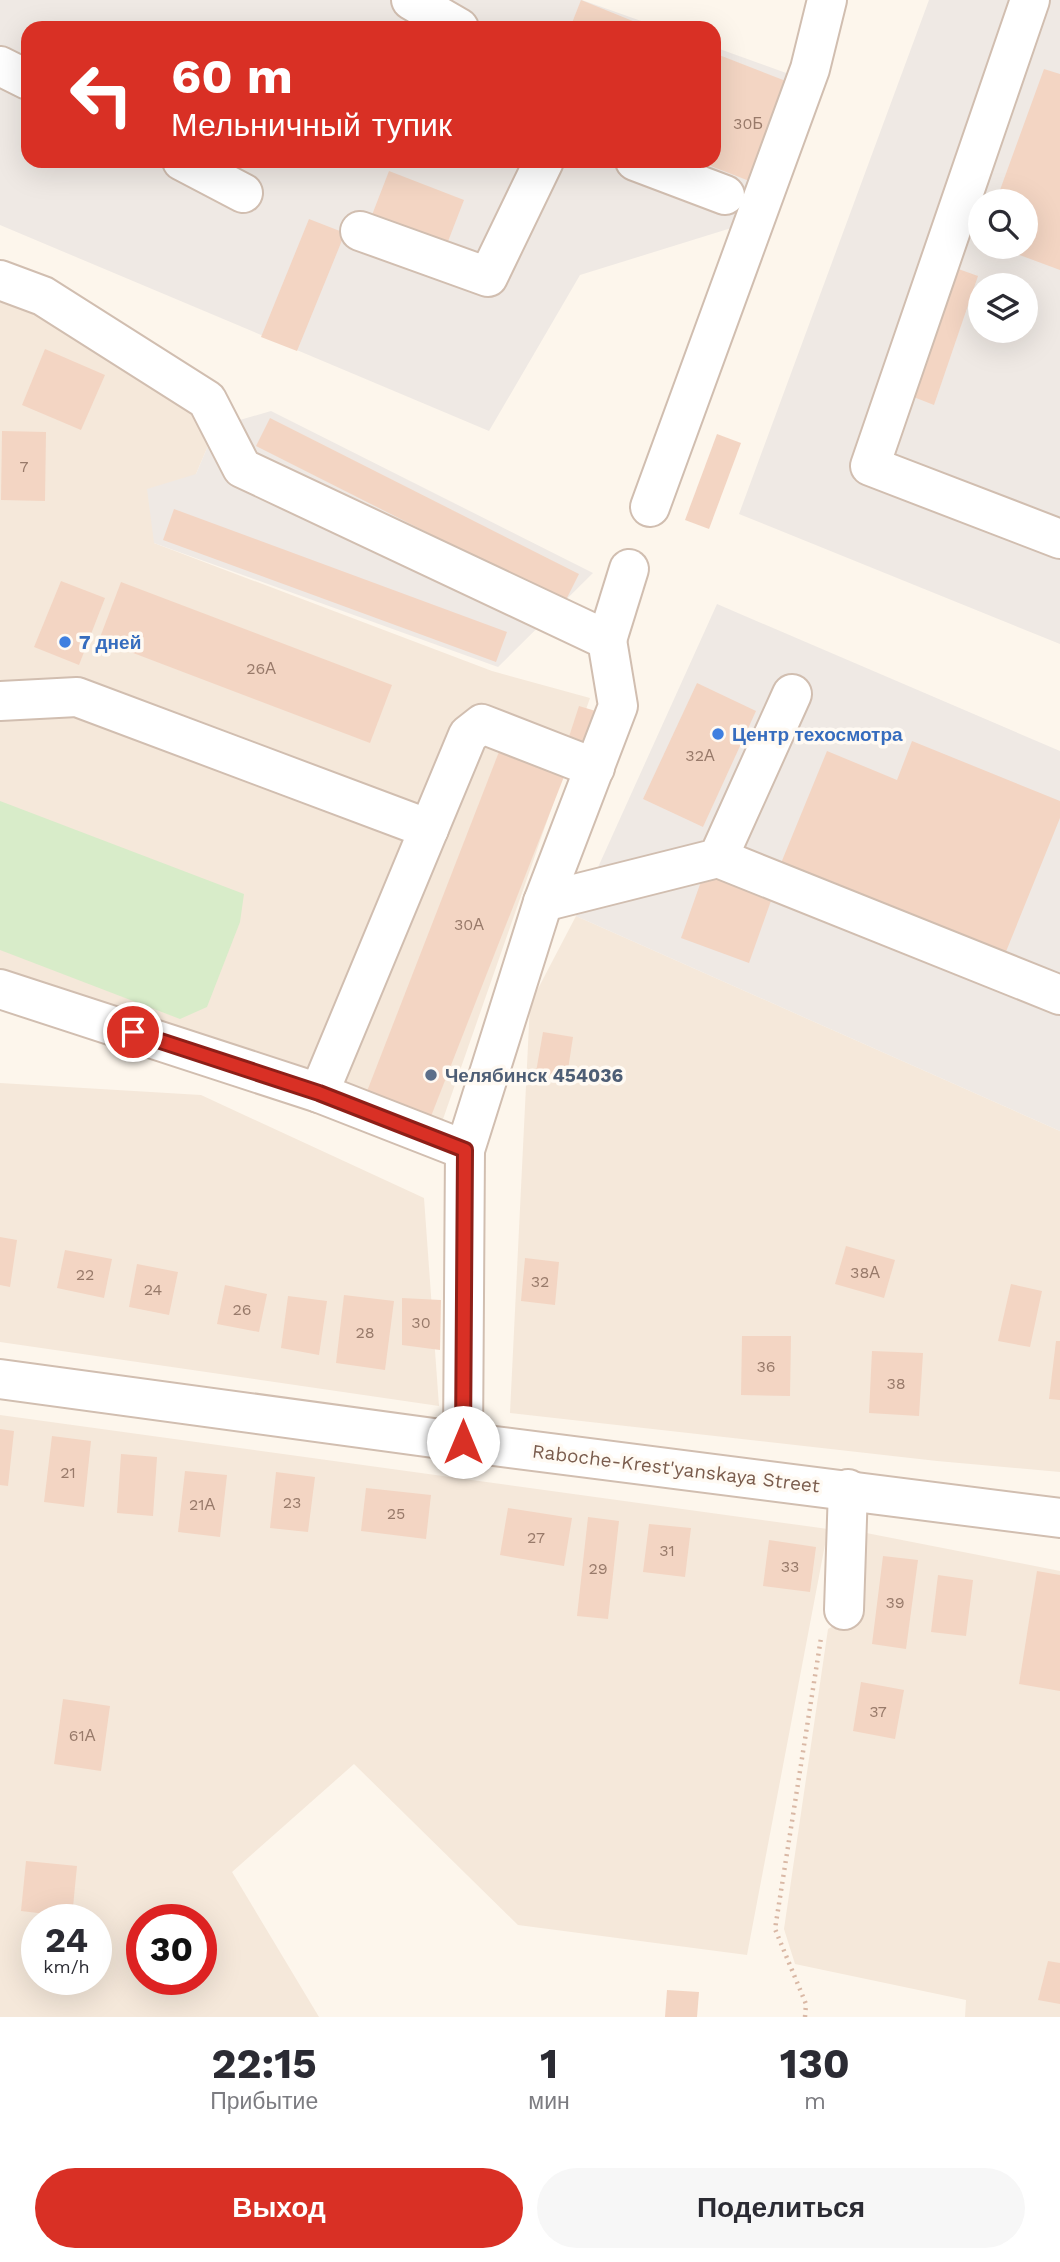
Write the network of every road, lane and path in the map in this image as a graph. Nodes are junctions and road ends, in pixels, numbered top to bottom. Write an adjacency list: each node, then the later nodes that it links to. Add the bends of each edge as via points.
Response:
1 (411, 0): 4 (street)
2 (827, 0): 14 (street, via 810,69)
3 (1030, 0): 15 (street, via 870,466)
4 (447, 21)
5 (0, 66): 6 (street)
6 (21, 76)
7 (195, 168): 10 (street)
8 (541, 168): 12 (street, via 488,277)
9 (654, 168): 11 (street)
10 (243, 193)
11 (725, 195)
12 (360, 231)
13 (0, 280): 17 (street, via 43,296 207,400 242,468)
14 (650, 507)
15 (1060, 539)
16 (629, 569): 17 (street)
17 (607, 640): 20 (street, via 618,706)
18 (792, 694): 22 (street)
19 (0, 701): 21 (street, via 77,697)
20 (595, 768): 21 (street, via 482,724 468,735); 23 (street)
21 (429, 829): 26 (street)
22 (718, 858): 23 (street); 25 (street)
23 (543, 902): 27 (street)
24 (0, 989): 26 (street)
25 (1060, 995)
26 (319, 1093): 27 (street)
27 (465, 1150): 29 (street)
28 (0, 1379): 29 (street, Raboche-Krest'yanskaya Street)
29 (463, 1442): 30 (street, Raboche-Krest'yanskaya Street)
30 (848, 1489): 31 (street, Raboche-Krest'yanskaya Street); 32 (street)
31 (1060, 1518)
32 (844, 1610): 33 (path, via 823,1623 775,1929 806,2004)
33 (805, 2017)

